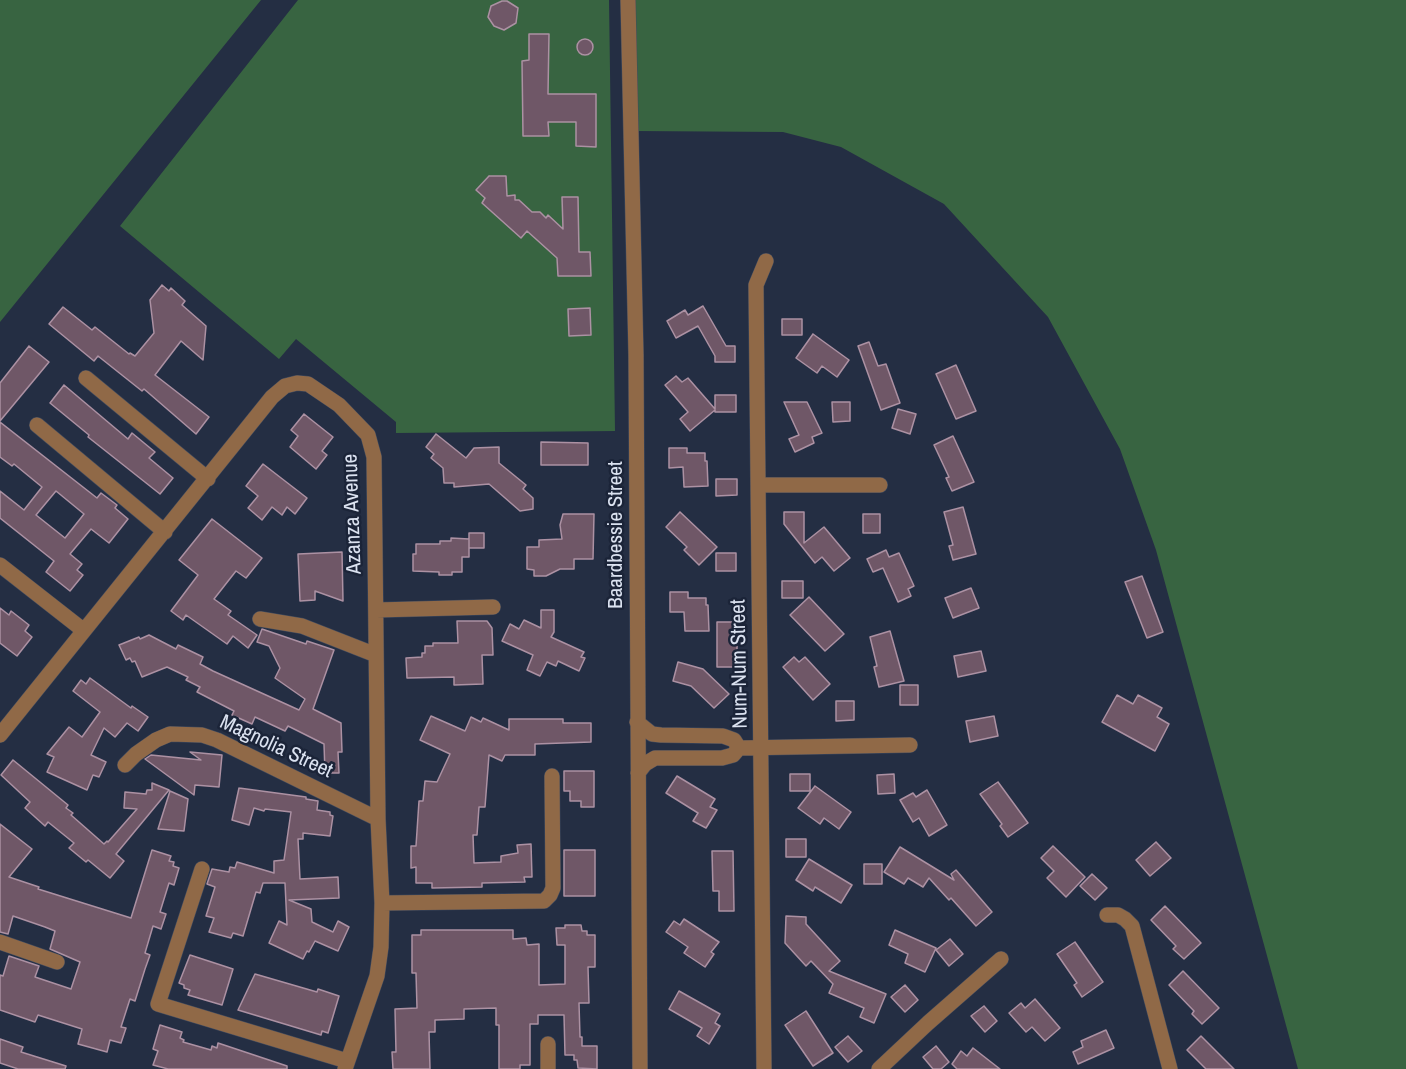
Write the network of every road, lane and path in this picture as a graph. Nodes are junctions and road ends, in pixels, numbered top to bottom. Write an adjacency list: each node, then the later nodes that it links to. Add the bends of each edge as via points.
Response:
1 (628, 0): 15 (street, Baardbessie Street, via 636,355)
2 (766, 261): 7 (street, Num-Num Street, via 756,285)
3 (86, 378): 5 (street)
4 (37, 425): 8 (street)
5 (208, 479): 8 (street, Azanza Avenue); 11 (street, Azanza Avenue, via 285,386 308,384 339,405 368,435 374,457)
6 (880, 484): 7 (street)
7 (759, 485): 18 (street, Num-Num Street)
8 (165, 532): 13 (street, Azanza Avenue)
9 (0, 565): 13 (street)
10 (494, 607): 11 (street)
11 (376, 610): 14 (street, Azanza Avenue)
12 (260, 619): 14 (street, via 302,626)
13 (83, 630): 16 (street, Azanza Avenue)
14 (376, 655): 23 (street, Azanza Avenue)
15 (638, 722): 19 (street, via 652,734 723,736 734,740); 21 (street, Baardbessie Street)
16 (0, 735)
17 (910, 745): 18 (street)
18 (762, 747): 19 (street); 34 (street, Num-Num Street)
19 (739, 748): 21 (street, via 723,758 655,758)
20 (125, 765): 23 (street, Magnolia Street, via 156,740 171,734 202,735)
21 (638, 773): 33 (street, Baardbessie Street)
22 (552, 776): 25 (street, via 553,888 544,901)
23 (378, 819): 25 (street, Azanza Avenue)
24 (202, 869): 31 (street, via 158,1004)
25 (382, 903): 31 (street, Azanza Avenue, via 377,976)
26 (1107, 915): 36 (street, via 1118,915 1132,926)
27 (0, 942): 29 (street)
28 (1001, 960): 35 (street)
29 (57, 962)
30 (548, 1044): 32 (street)
31 (346, 1065)
32 (548, 1069)
33 (640, 1069)
34 (764, 1069)
35 (879, 1069)
36 (1170, 1069)

